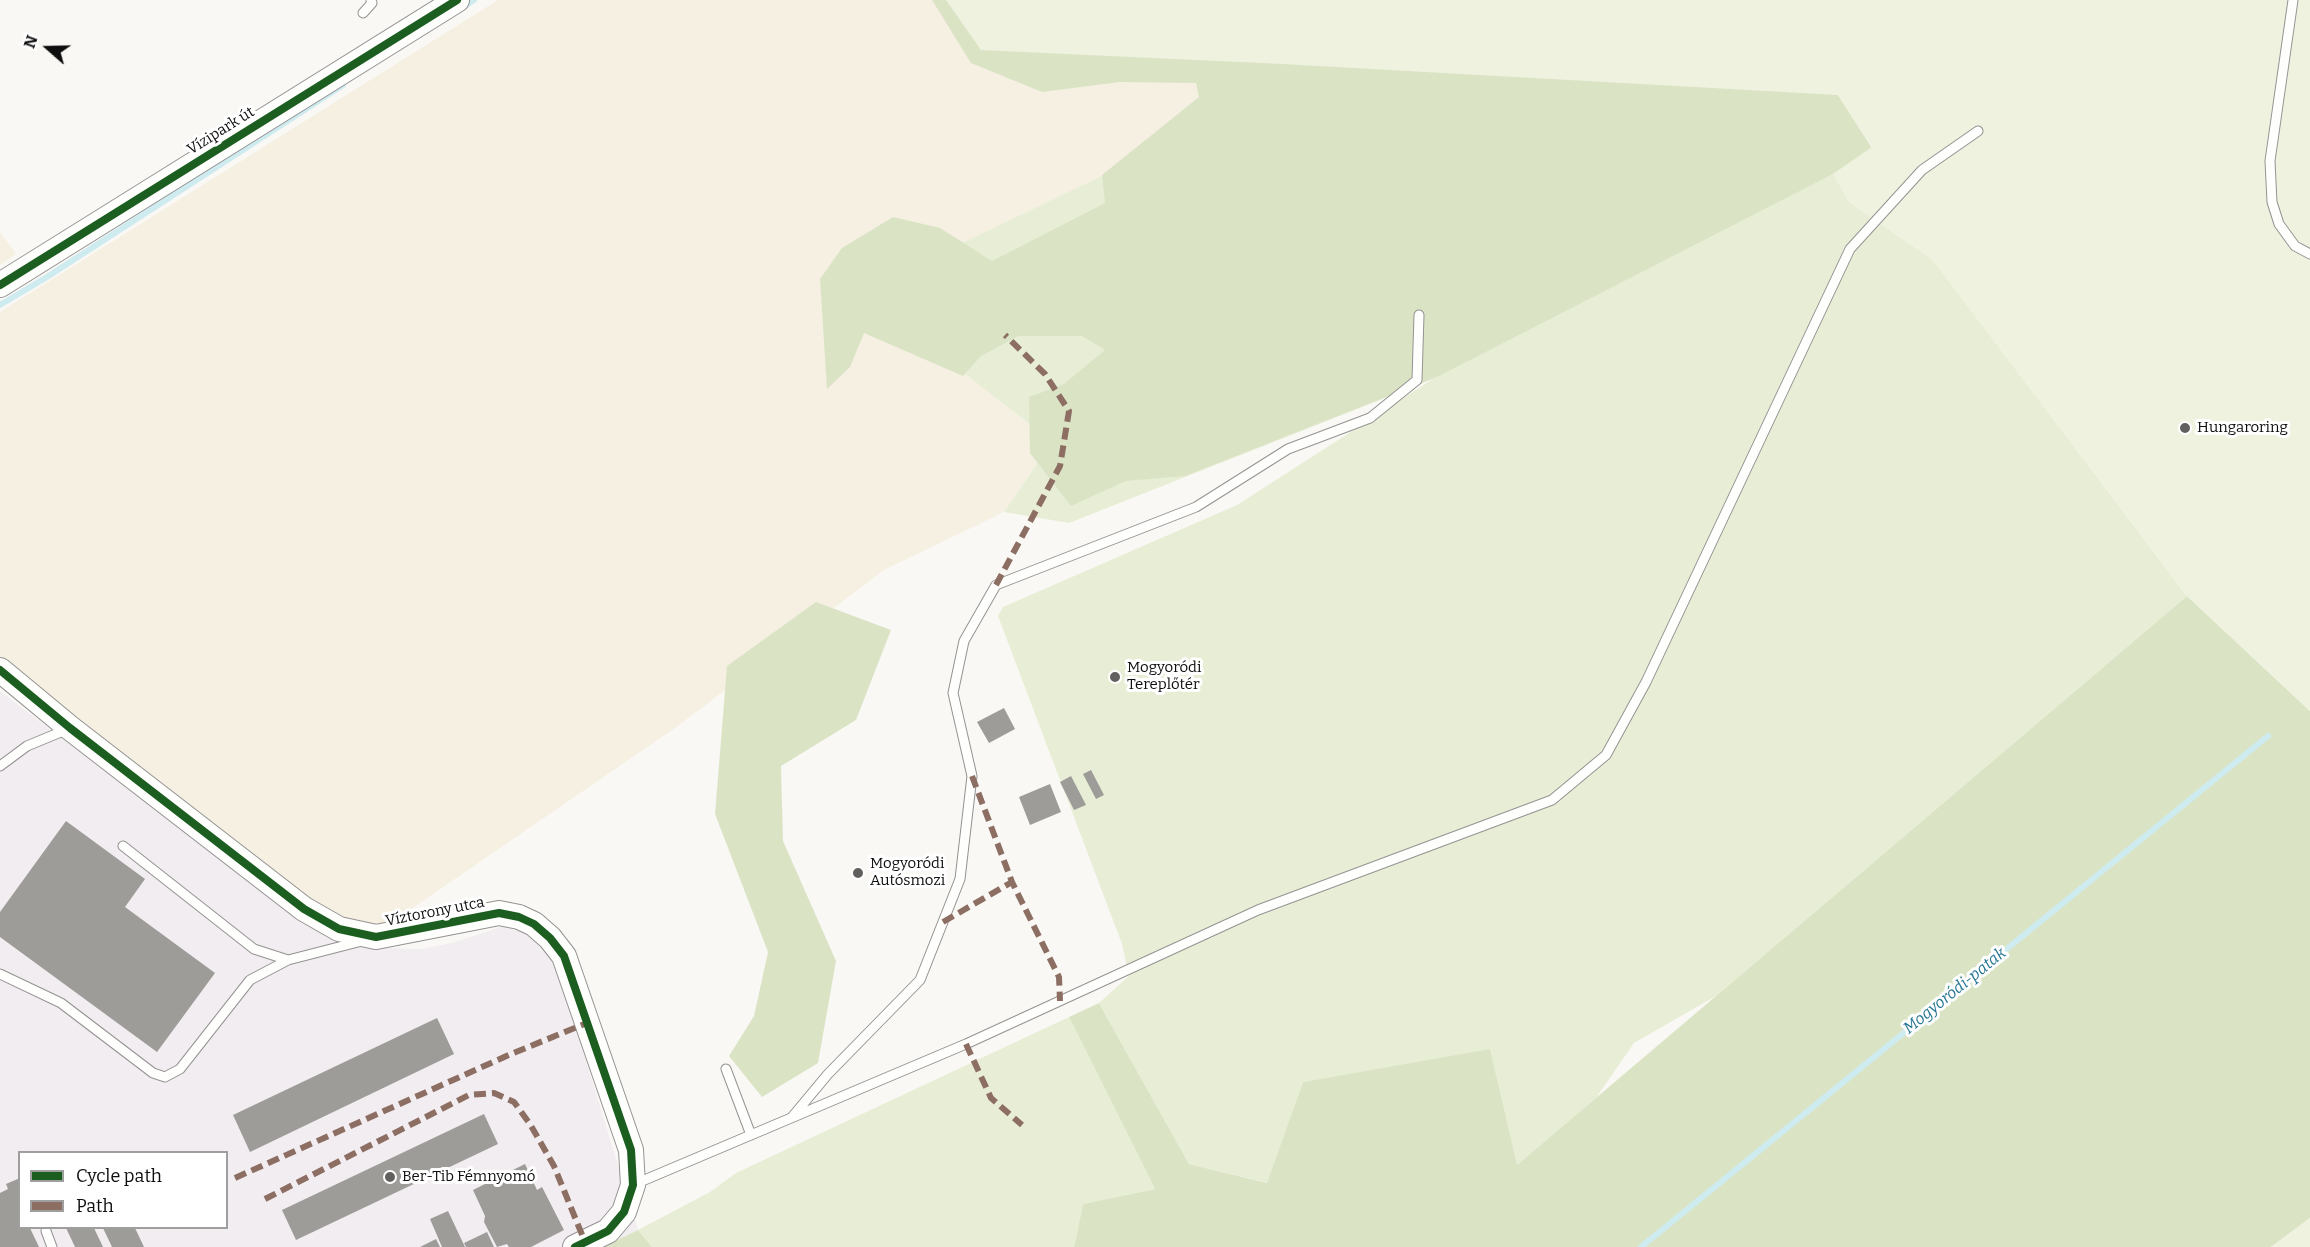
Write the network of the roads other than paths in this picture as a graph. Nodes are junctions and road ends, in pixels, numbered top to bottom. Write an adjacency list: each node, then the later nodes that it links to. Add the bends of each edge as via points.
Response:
1 (371, 0): 4 (lane)
2 (2293, 0): 6 (lane, via 2270,161 2272,202 2279,224 2295,246)
3 (453, 1): 7 (street, Vízipark út)
4 (363, 13)
5 (1978, 131): 17 (lane, via 1922,170 1850,249 1646,682 1606,755 1551,800 1258,910 966,1044)
6 (2310, 254)
7 (0, 285)
8 (1419, 315): 17 (lane, via 1417,380 1370,418 1288,448 1196,507 996,585 964,641 953,693 972,776 960,879 920,980 828,1074)
9 (0, 670): 10 (street, Víztorony utca)
10 (70, 728): 11 (lane, via 27,746); 13 (street, Víztorony utca, via 304,909 339,929)
11 (0, 766)
12 (123, 846): 14 (lane, via 254,949)
13 (376, 937): 14 (lane); 19 (street, Víztorony utca, via 500,913 534,924 550,938 564,956 631,1150)
14 (288, 960): 15 (lane, via 250,980 180,1069 165,1077 153,1073 61,1003)
15 (0, 974)
16 (726, 1069): 18 (lane)
17 (791, 1118): 18 (lane)
18 (751, 1135): 19 (lane)
19 (633, 1185): 22 (street, via 624,1212 608,1231)
20 (46, 1231): 21 (lane)
21 (52, 1247)
22 (575, 1247)

